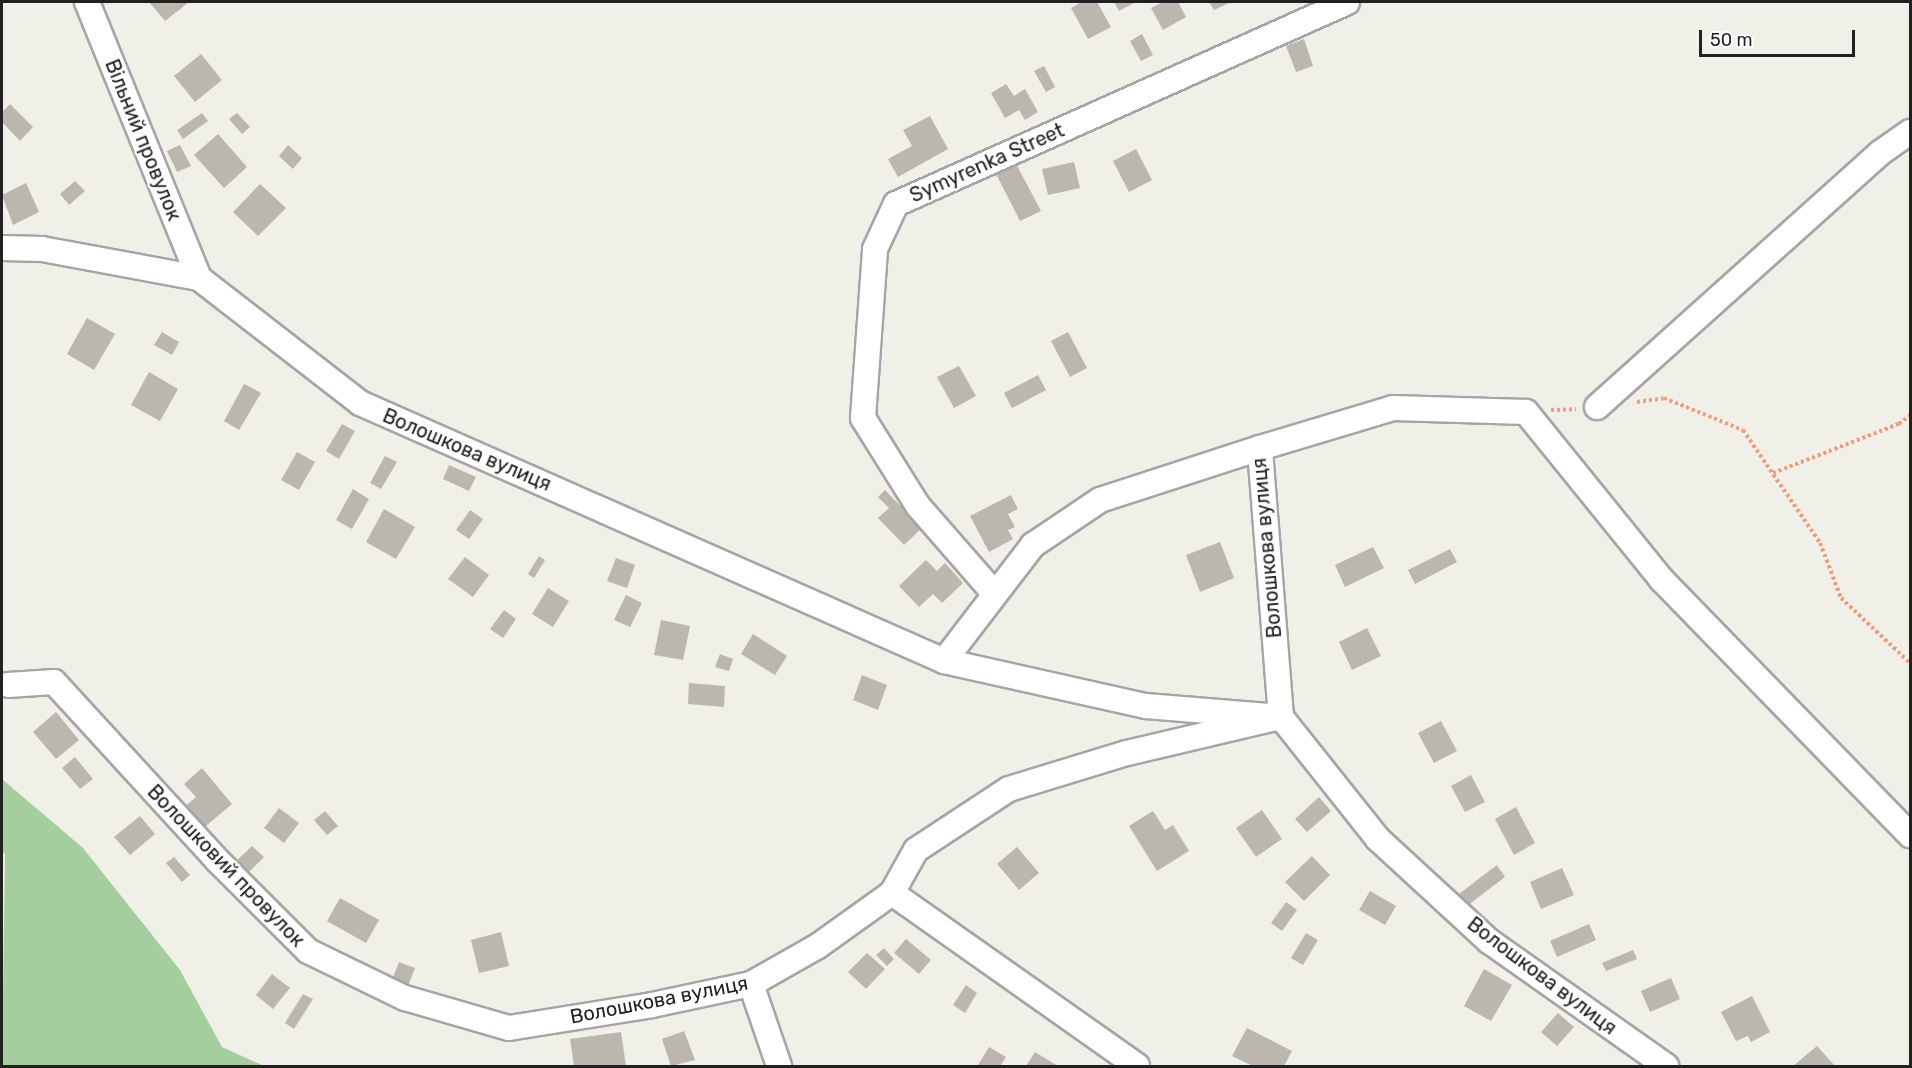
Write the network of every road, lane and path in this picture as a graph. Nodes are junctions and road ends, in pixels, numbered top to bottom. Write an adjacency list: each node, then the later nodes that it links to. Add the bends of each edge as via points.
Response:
1 (87, 2): 5 (street, Вільний провулок)
2 (1347, 2): 11 (street, Symyrenka Street, via 896,204 875,249 863,418 918,506)
3 (1911, 132): 6 (street, via 1880,153)
4 (2, 248): 5 (street, Волошкова вулиця, via 42,249)
5 (200, 278): 12 (street, Волошкова вулиця, via 360,403)
6 (1597, 407): 7 (path); 10 (path, via 1664,398 1743,430)
7 (1526, 412): 9 (street, via 1393,408); 16 (street, via 1662,579)
8 (1911, 415): 10 (path, via 1899,424)
9 (1260, 448): 11 (street, Волошкова вулиця, via 1100,500 1033,545); 15 (street, Волошкова вулиця)
10 (1773, 473): 13 (path, via 1820,543 1841,598)
11 (994, 593): 12 (street, Волошкова вулиця)
12 (944, 661): 15 (street, Волошкова вулиця, via 1146,706)
13 (1911, 663)
14 (8, 685): 19 (street, Волошковий провулок, via 54,682 218,861 308,951 405,998)
15 (1281, 717): 17 (street, Волошкова вулиця, via 1127,753 1008,789 916,850); 22 (street, Волошкова вулиця, via 1378,839 1489,941)
16 (1911, 835)
17 (892, 893): 18 (street, Волошкова вулиця, via 818,946); 21 (street)
18 (751, 984): 19 (street, Волошкова вулиця); 20 (street)
19 (509, 1028)
20 (779, 1066)
21 (1137, 1066)
22 (1666, 1066)

